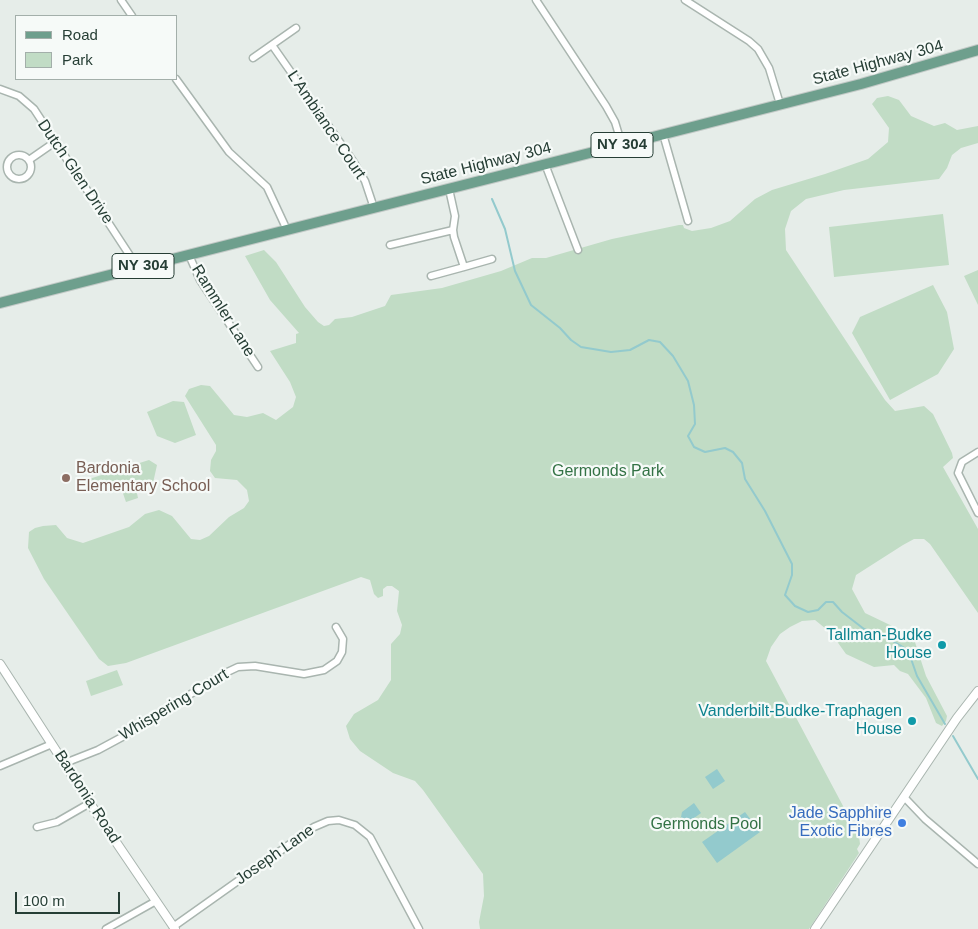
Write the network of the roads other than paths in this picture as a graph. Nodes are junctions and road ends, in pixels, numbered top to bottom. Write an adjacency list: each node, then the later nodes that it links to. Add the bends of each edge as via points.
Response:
1 (121, 0): 4 (street)
2 (536, 0): 14 (street, via 606,106)
3 (685, 0): 11 (street, via 758,49 770,68)
4 (131, 15)
5 (296, 28): 6 (street)
6 (272, 45): 8 (street); 18 (street, L'Ambiance Court, via 356,166)
7 (978, 50): 11 (main road, State Highway 304 / NY 304)
8 (253, 58)
9 (177, 80): 20 (street, via 228,152 267,187)
10 (0, 89): 13 (street, Dutch Glen Drive, via 19,96 29,104)
11 (780, 104): 12 (main road, State Highway 304 / NY 304)
12 (663, 134): 14 (main road, State Highway 304 / NY 304); 19 (street)
13 (56, 142): 15 (street); 27 (street, Dutch Glen Drive)
14 (622, 145): 16 (main road, State Highway 304 / NY 304)
15 (29, 160)
16 (545, 164): 17 (main road, State Highway 304 / NY 304); 23 (street)
17 (449, 189): 18 (main road, State Highway 304 / NY 304); 21 (street, via 456,216)
18 (374, 208): 20 (main road, State Highway 304 / NY 304)
19 (688, 221)
20 (287, 230): 24 (main road, State Highway 304 / NY 304)
21 (453, 230): 22 (street); 26 (street)
22 (390, 245)
23 (578, 250)
24 (190, 255): 27 (main road, State Highway 304 / NY 304); 30 (street, Rammler Lane, via 200,280)
25 (492, 259): 26 (street)
26 (464, 267): 28 (street)
27 (138, 268): 29 (main road, State Highway 304 / NY 304)
28 (431, 276)
29 (0, 303)
30 (258, 368)
31 (978, 452): 32 (street, via 964,460 958,476)
32 (978, 512)
33 (336, 627): 37 (street, Whispering Court, via 342,639 342,652 324,670 304,674 255,666 232,669 124,736)
34 (0, 664): 36 (street, Bardonia Road)
35 (978, 690): 39 (street)
36 (52, 744): 37 (street, Bardonia Road); 38 (street)
37 (65, 763): 40 (street, Bardonia Road)
38 (0, 766)
39 (904, 797): 42 (street); 47 (street)
40 (90, 803): 41 (street, via 57,822); 43 (street, Bardonia Road)
41 (37, 827)
42 (978, 864)
43 (156, 901): 44 (street, Bardonia Road); 45 (street)
44 (174, 928): 46 (street, Joseph Lane, via 314,827 339,820 356,825 370,837)
45 (106, 929)
46 (419, 929)
47 (816, 929)

